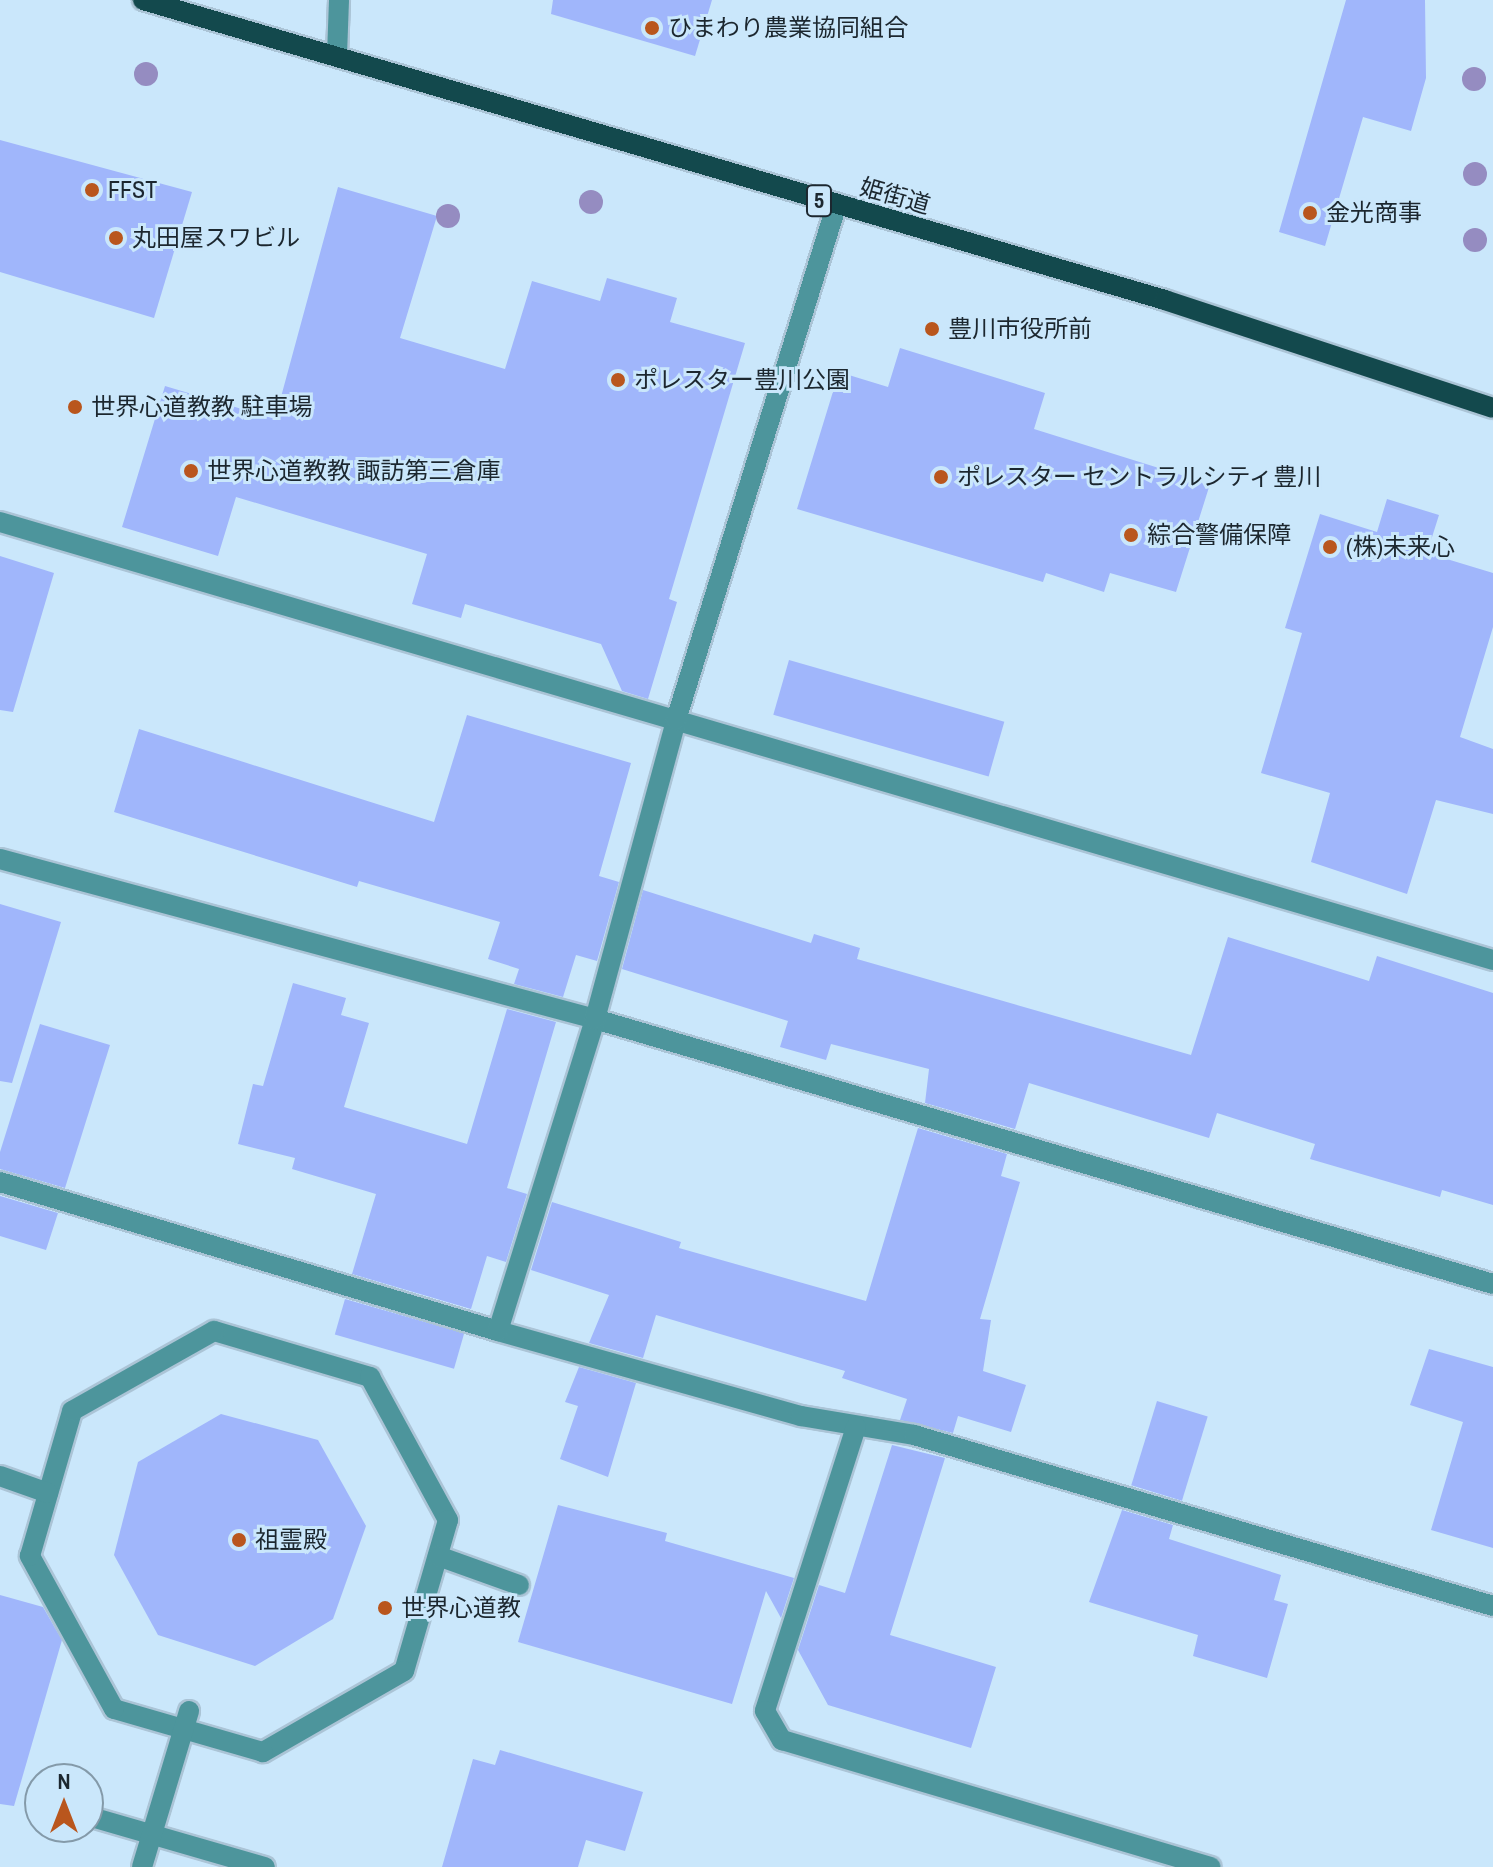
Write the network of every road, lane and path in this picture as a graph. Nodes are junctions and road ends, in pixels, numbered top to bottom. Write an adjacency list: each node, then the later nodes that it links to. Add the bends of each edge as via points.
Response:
1 (143, 0): 3 (main road, 姫街道 / 5)
2 (339, 0): 3 (street)
3 (337, 55): 4 (main road, 姫街道 / 5)
4 (836, 207): 5 (main road, 姫街道 / 5, via 1165,300); 7 (street)
5 (1493, 408)
6 (0, 522): 7 (street)
7 (676, 720): 9 (street); 10 (street)
8 (0, 859): 10 (street)
9 (1493, 960)
10 (595, 1019): 12 (street); 13 (street)
11 (0, 1182): 13 (street)
12 (1493, 1284)
13 (498, 1331): 14 (street)
14 (856, 1427): 19 (street, via 914,1435); 25 (street, via 765,1711 782,1740)
15 (0, 1476): 16 (street)
16 (48, 1493): 17 (street, via 72,1411 214,1331 293,1363 370,1377 448,1520); 20 (street, via 30,1556 114,1709)
17 (438, 1556): 18 (street); 20 (street, via 416,1597 404,1671 263,1752)
18 (519, 1585)
19 (1493, 1606)
20 (186, 1721): 22 (street)
21 (104, 1820): 22 (street)
22 (152, 1834): 23 (street); 24 (street)
23 (142, 1867)
24 (265, 1867)
25 (1211, 1867)

